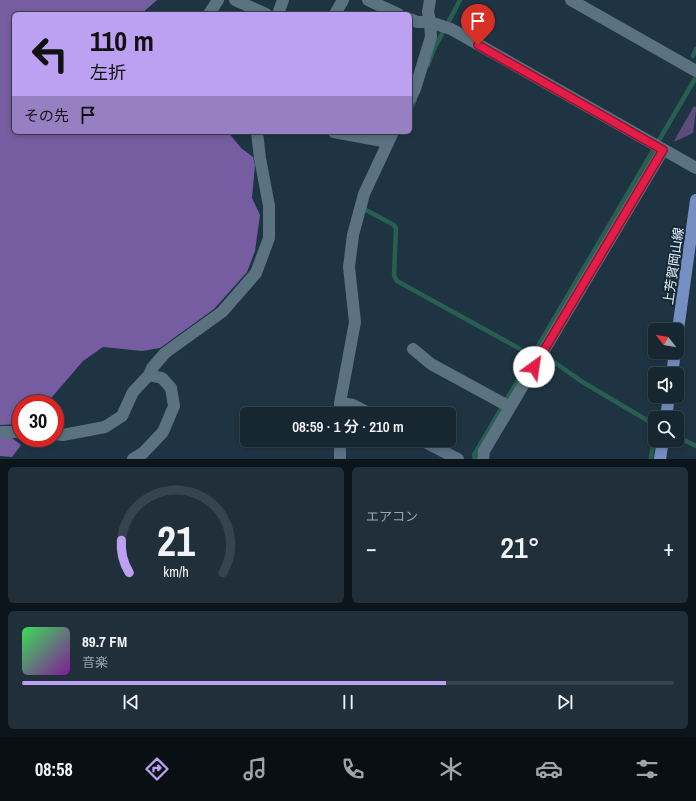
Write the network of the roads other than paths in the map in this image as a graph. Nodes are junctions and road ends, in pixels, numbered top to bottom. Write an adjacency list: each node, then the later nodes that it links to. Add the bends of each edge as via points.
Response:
1 (218, 0): 8 (street)
2 (235, 0): 9 (street)
3 (283, 0): 10 (street)
4 (343, 0): 11 (street)
5 (368, 0): 12 (street)
6 (430, 0): 14 (street)
7 (571, 0): 15 (street)
8 (210, 12)
9 (262, 12)
10 (279, 12)
11 (335, 12)
12 (394, 12)
13 (412, 20): 14 (street)
14 (430, 22): 16 (street, via 431,38); 20 (street, via 450,29)
15 (696, 71)
16 (412, 95)
17 (257, 134): 25 (street, via 269,206 269,238 256,273 222,312 165,353 152,368)
18 (360, 134): 19 (street)
19 (390, 137): 27 (street, via 364,194 354,235 349,267 355,322)
20 (659, 147): 21 (street); 26 (street)
21 (696, 168)
22 (696, 200): 23 (main road, 上芳賀岡山線)
23 (679, 323)
24 (413, 349): 26 (street, via 431,364)
25 (150, 375): 32 (street, via 133,392 122,416 105,427); 36 (street, via 162,378 171,388 174,406 163,432 143,453)
26 (505, 405): 39 (street, via 484,451)
27 (340, 407)
28 (346, 407): 29 (street)
29 (357, 407)
30 (0, 432): 31 (street)
31 (12, 432)
32 (64, 435)
33 (340, 447): 37 (street)
34 (435, 447): 38 (street)
35 (662, 447): 40 (main road)
36 (133, 459)
37 (340, 459)
38 (458, 459)
39 (483, 459)
40 (660, 459)

